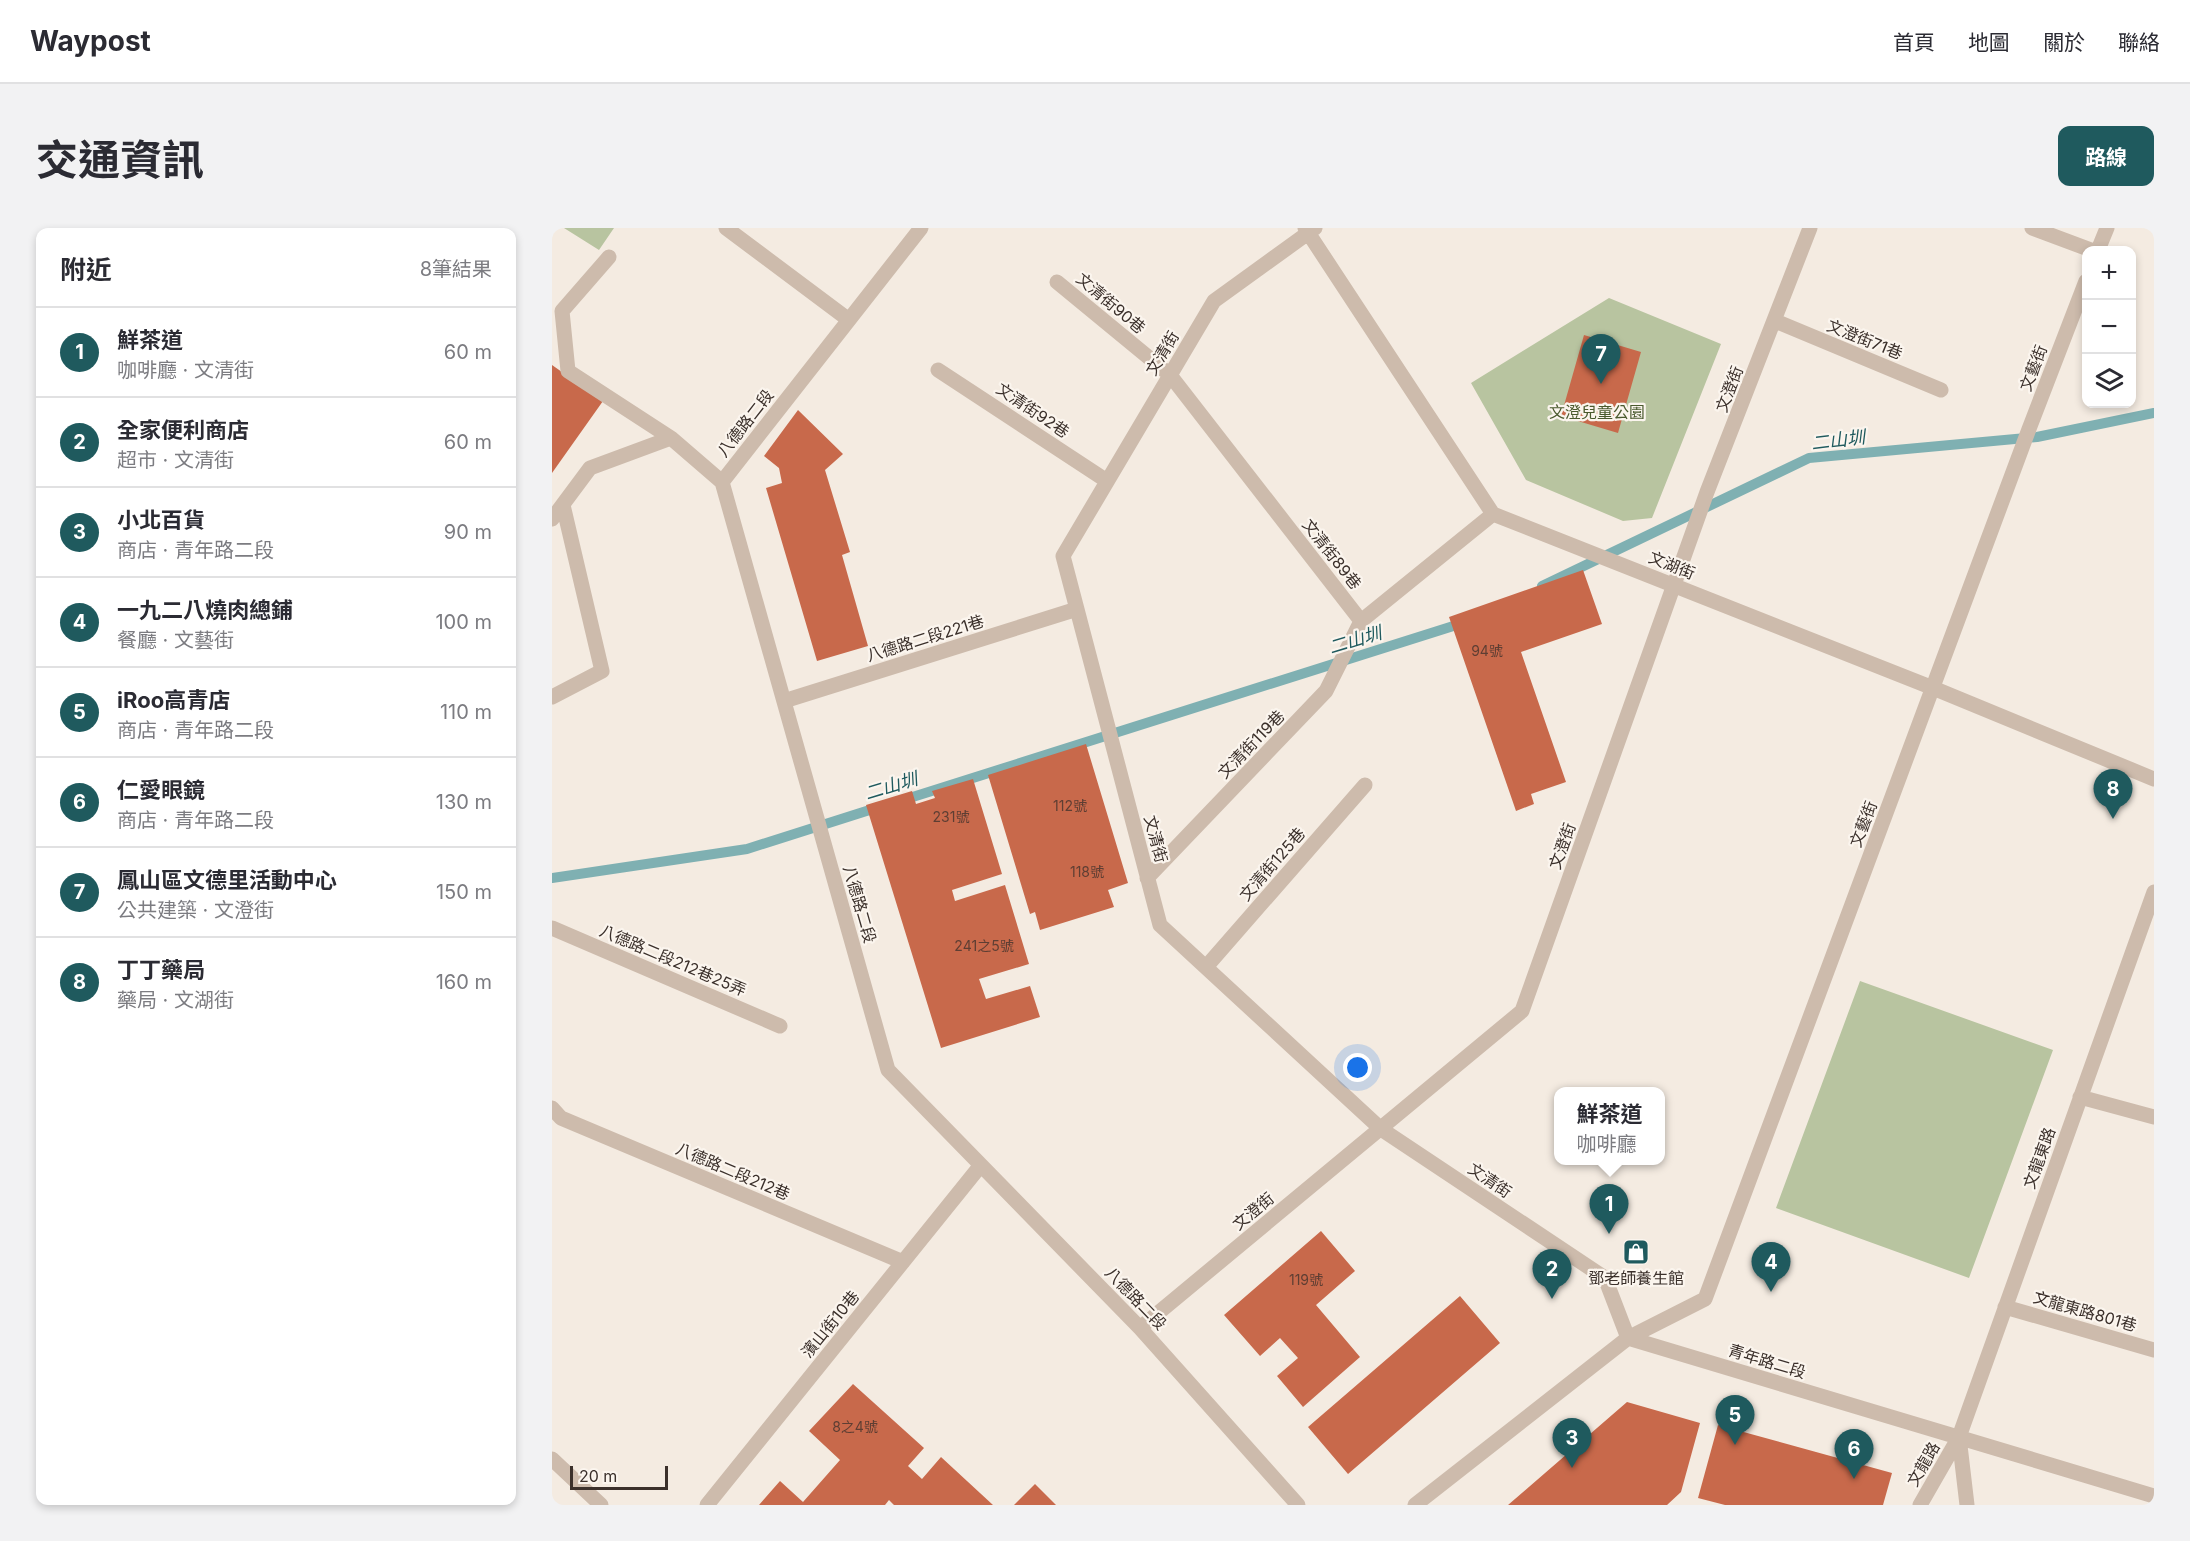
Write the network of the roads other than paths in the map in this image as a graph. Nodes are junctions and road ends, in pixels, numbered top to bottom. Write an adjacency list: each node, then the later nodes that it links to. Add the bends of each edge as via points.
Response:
1 (726, 228): 12 (street)
2 (921, 228): 12 (street, 八德路二段)
3 (1810, 228): 13 (street, 文澄街)
4 (2032, 228): 8 (street)
5 (2107, 228): 7 (street)
6 (1309, 230): 15 (street, 文清街, via 1214,301); 21 (street)
7 (2100, 246)
8 (2082, 247)
9 (609, 257): 17 (street, via 562,311 568,371)
10 (1057, 282): 15 (street, 文清街90巷)
11 (2082, 291): 26 (street, 文藝街)
12 (849, 320): 19 (street, 八德路二段)
13 (1775, 321): 16 (street, 文澄街71巷); 23 (street, 文澄街)
14 (938, 370): 18 (street, 文清街92巷)
15 (1170, 375): 18 (street, 文清街); 25 (street, 文清街89巷)
16 (1941, 390)
17 (671, 438): 19 (street); 20 (street, via 590,468)
18 (1107, 481): 24 (street, 文清街, via 1063,556)
19 (722, 482): 28 (street, 八德路二段)
20 (563, 505): 22 (street); 27 (street, via 602,671)
21 (1493, 514): 23 (street, 文湖街); 25 (street)
22 (552, 519)
23 (1674, 585): 26 (street, 文湖街); 39 (street, 文澄街, via 1522,1011)
24 (1077, 609): 28 (street, 八德路二段221巷); 31 (street, 文清街)
25 (1361, 621): 31 (street, 文清街119巷, via 1326,691)
26 (1933, 688): 29 (street, 文湖街); 44 (street, 文藝街, via 1705,1299)
27 (552, 697)
28 (784, 701): 40 (street, 八德路二段, via 888,1070)
29 (2154, 779)
30 (1365, 784): 34 (street, 文清街125巷)
31 (1147, 878): 34 (street, 文清街, via 1160,925)
32 (2154, 892): 36 (street, 文龍東路)
33 (552, 928): 35 (street, 八德路二段212巷25弄)
34 (1206, 967): 39 (street, 文清街)
35 (780, 1026)
36 (2080, 1097): 38 (street); 42 (street, 文龍東路)
37 (552, 1108): 41 (street, 八德路二段212巷, via 561,1118)
38 (2154, 1117)
39 (1381, 1129): 43 (street, 文澄街); 44 (street, 文清街, via 1605,1278)
40 (981, 1165): 41 (street, 濱山街10巷); 43 (street, 八德路二段)
41 (903, 1262): 50 (street, 濱山街10巷)
42 (2005, 1307): 45 (street, 文龍東路801巷); 46 (street, 文龍東路)
43 (1140, 1328): 51 (street, 八德路二段)
44 (1628, 1338): 46 (street, 青年路二段); 52 (street)
45 (2154, 1350)
46 (1959, 1437): 48 (street, 青年路二段); 53 (street, 文龍路); 54 (street, 文龍路)
47 (552, 1459): 49 (street)
48 (2154, 1496)
49 (601, 1505)
50 (707, 1505)
51 (1298, 1505)
52 (1415, 1505)
53 (1920, 1505)
54 (1967, 1505)

